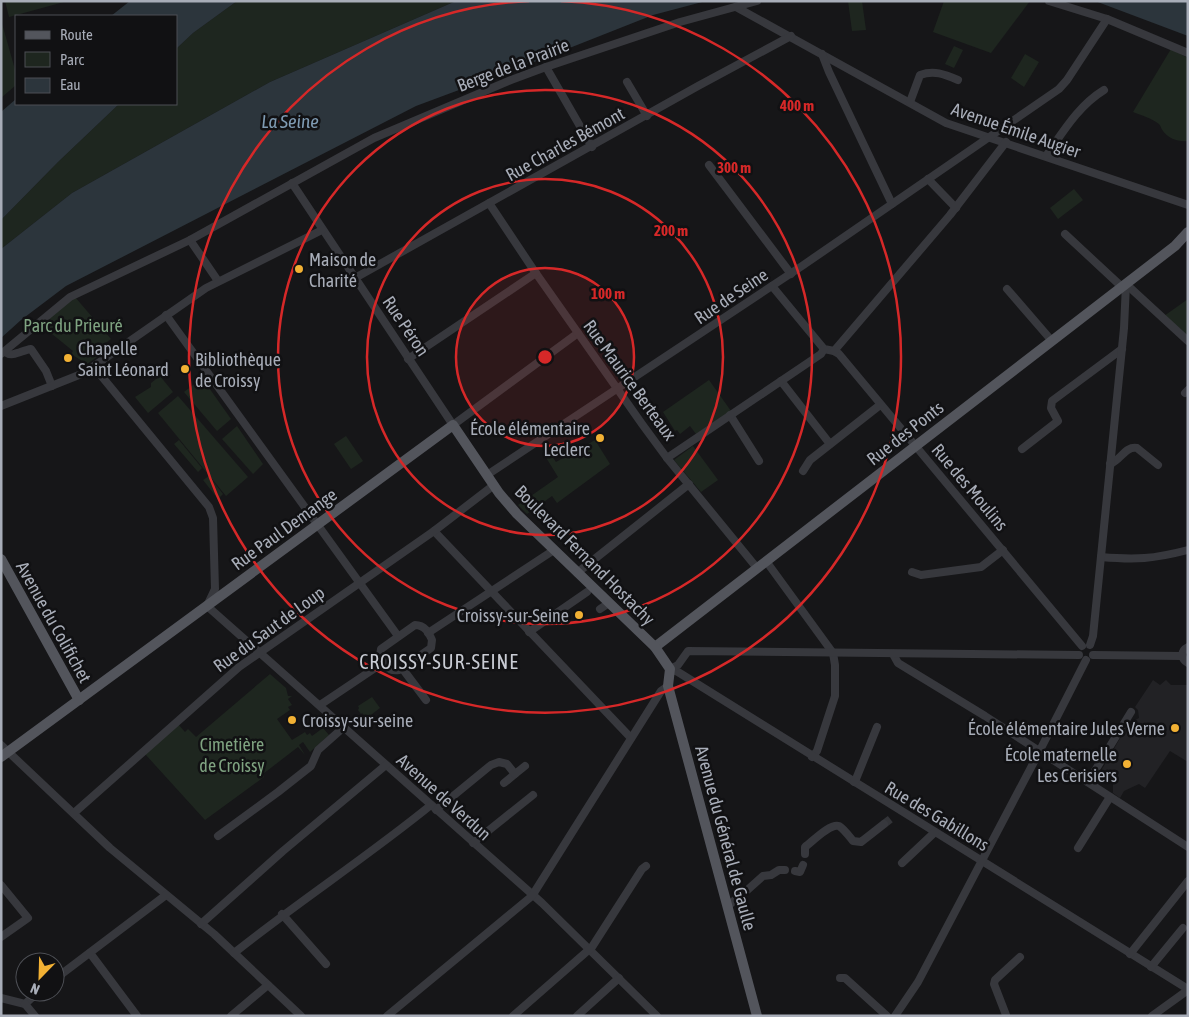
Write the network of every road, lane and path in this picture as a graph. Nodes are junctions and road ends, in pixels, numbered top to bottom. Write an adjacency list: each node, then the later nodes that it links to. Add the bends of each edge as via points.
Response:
1 (757, 1): 3 (street, Berge de la Prairie)
2 (1049, 1): 4 (street)
3 (736, 7): 5 (street, Avenue Émile Augier); 8 (street, Berge de la Prairie, via 680,22)
4 (1107, 19): 6 (street); 14 (street, Rue de Seine, via 1059,89)
5 (791, 36): 7 (street, Avenue Émile Augier); 13 (street, Rue Charles Bémont)
6 (1188, 53)
7 (822, 54): 12 (street, Avenue Émile Augier); 22 (street)
8 (546, 67): 16 (street); 20 (street, Berge de la Prairie, via 374,138)
9 (958, 80): 12 (street, via 942,73 929,72 920,76)
10 (627, 82): 13 (street)
11 (1104, 90): 17 (street, via 1072,118)
12 (910, 102): 14 (street, Avenue Émile Augier, via 946,123)
13 (647, 116): 16 (street, Rue Charles Bémont)
14 (989, 138): 15 (street, Avenue Émile Augier); 19 (street, Rue de Seine)
15 (1006, 142): 17 (street, Avenue Émile Augier); 24 (street)
16 (592, 147): 21 (street, Rue Charles Bémont)
17 (1046, 156): 23 (street, Avenue Émile Augier)
18 (709, 165): 32 (street)
19 (928, 179): 22 (street, Rue de Seine); 24 (street)
20 (292, 183): 25 (street, Rue Péron); 28 (street, Berge de la Prairie)
21 (489, 203): 31 (street, Rue Maurice Berteaux); 33 (street, Rue Charles Bémont)
22 (892, 204): 32 (street, Rue de Seine)
23 (1188, 205)
24 (956, 208): 44 (street)
25 (322, 230): 33 (street, Rue Péron); 34 (street)
26 (1188, 232): 30 (main road, Rue des Ponts)
27 (1065, 234): 35 (street)
28 (190, 240): 34 (street); 45 (street, Berge de la Prairie, via 70,297)
29 (1188, 242): 30 (main road, Rue des Ponts)
30 (1175, 246): 35 (main road, Rue des Ponts)
31 (536, 273): 39 (street, Rue Maurice Berteaux); 46 (street)
32 (790, 274): 36 (street, Rue de Seine)
33 (354, 278): 46 (street, Rue Péron)
34 (218, 281): 38 (street)
35 (1124, 285): 40 (main road, Rue des Ponts); 41 (street); 43 (street)
36 (772, 286): 42 (street); 50 (street, Rue de Seine)
37 (1007, 289): 40 (street)
38 (166, 315): 47 (street); 66 (street)
39 (578, 333): 50 (street, Rue Maurice Berteaux); 54 (street, Rue Paul Demange)
40 (1052, 341): 56 (main road, Rue des Ponts)
41 (1188, 341)
42 (824, 349): 44 (street); 48 (street)
43 (1122, 349): 57 (street, via 1052,401 1051,408 1058,421); 60 (street)
44 (834, 351): 51 (street, Rue des Moulins)
45 (3, 353): 49 (street, via 13,355 31,349)
46 (408, 359): 54 (street, Rue Péron)
47 (94, 367): 49 (street); 80 (street, via 211,512 215,589)
48 (781, 381): 53 (street); 55 (street)
49 (52, 386): 52 (street)
50 (617, 390): 58 (street, Rue Maurice Berteaux); 63 (street, Rue de Seine)
51 (880, 405): 55 (street); 56 (street, Rue des Moulins)
52 (1, 406)
53 (730, 415): 58 (street); 59 (street)
54 (453, 425): 63 (main road, Rue Péron); 66 (main road, Rue Paul Demange)
55 (830, 444): 62 (street, via 810,460)
56 (915, 446): 69 (street, Rue des Moulins); 73 (main road, Rue des Ponts)
57 (1022, 449)
58 (667, 458): 64 (street, Rue Maurice Berteaux)
59 (759, 461)
60 (1110, 464): 61 (street, via 1129,449 1138,448); 71 (street)
61 (1158, 466)
62 (803, 471)
63 (487, 475): 65 (main road, Rue Péron)
64 (688, 484): 74 (street, Rue Maurice Berteaux); 76 (street)
65 (494, 485): 67 (street, Rue du Saut de Loup); 68 (main road, Boulevard Fernand Hostachy, via 517,514)
66 (317, 525): 77 (street); 80 (main road, Rue Paul Demange)
67 (434, 531): 77 (street, Rue du Saut de Loup); 79 (street)
68 (554, 550): 76 (main road, Boulevard Fernand Hostachy); 79 (street)
69 (1003, 550): 75 (street, via 980,567 921,575); 84 (street, Rue des Moulins)
70 (1188, 550): 71 (street, via 1146,559)
71 (1101, 557): 84 (street, via 1093,636)
72 (1, 559): 98 (main road, Avenue du Colifichet)
73 (766, 560): 74 (main road, Rue des Ponts); 88 (street)
74 (757, 568): 85 (main road, Rue des Ponts)
75 (912, 572)
76 (577, 573): 85 (main road, Boulevard Fernand Hostachy, via 604,606)
77 (359, 583): 83 (street); 87 (street, Rue du Saut de Loup)
78 (587, 592): 81 (street)
79 (491, 593): 81 (street); 82 (street)
80 (207, 606): 87 (street, Avenue de Verdun); 98 (main road, Rue Paul Demange)
81 (529, 632): 104 (street)
82 (428, 633): 83 (street, via 418,625); 95 (street, via 431,648)
83 (398, 636): 93 (street, via 381,649)
84 (1086, 646): 90 (street, via 1094,650); 92 (street, via 1079,650)
85 (655, 647): 96 (main road, Boulevard Fernand Hostachy)
86 (1188, 647): 91 (street)
87 (258, 653): 100 (street, Avenue de Verdun); 117 (street, Rue du Saut de Loup)
88 (833, 653): 89 (street); 96 (street, via 688,651); 107 (street, via 835,696 817,751)
89 (893, 654): 92 (street); 106 (street, via 898,663)
90 (1093, 655): 91 (street); 92 (street, via 1090,659)
91 (1182, 656): 94 (street)
92 (1083, 658): 106 (street)
93 (384, 662): 95 (street, via 392,671); 100 (street)
94 (1188, 663)
95 (402, 668): 99 (street)
96 (670, 669): 97 (main road, Avenue du Général de Gaulle); 107 (street, Rue des Gabillons)
97 (668, 686): 104 (street); 137 (main road, Avenue du Général de Gaulle)
98 (79, 700): 105 (main road, Rue Paul Demange)
99 (428, 701)
100 (320, 705): 102 (street, Avenue de Verdun)
101 (1131, 712): 112 (street)
102 (344, 727): 108 (street, Avenue de Verdun); 120 (street, via 318,750 311,766)
103 (877, 727): 111 (street)
104 (631, 738): 135 (street)
105 (4, 751): 117 (street)
106 (1040, 751): 112 (street); 125 (street)
107 (812, 757): 111 (street, Rue des Gabillons)
108 (386, 765): 116 (street, Avenue de Verdun); 139 (street)
109 (525, 766): 110 (street)
110 (515, 774): 113 (street); 116 (street, via 507,764 491,765)
111 (854, 782): 119 (street, Rue des Gabillons, via 896,813)
112 (1088, 782): 115 (street)
113 (504, 783)
114 (533, 795): 121 (street)
115 (1110, 797): 122 (street); 123 (street)
116 (433, 807): 121 (street, Avenue de Verdun); 138 (street)
117 (74, 813): 134 (street)
118 (884, 824): 124 (street, via 861,842 853,841 836,825 830,826 805,847)
119 (935, 832): 125 (street, Rue des Gabillons); 126 (street)
120 (218, 836)
121 (473, 843): 135 (street, Avenue de Verdun)
122 (1188, 847)
123 (1078, 848)
124 (804, 854)
125 (982, 861): 145 (street, Rue des Gabillons); 166 (street, via 918,982)
126 (902, 863)
127 (803, 865): 130 (street, via 800,872)
128 (646, 866): 142 (street)
129 (785, 870): 133 (street, via 763,876)
130 (795, 871)
131 (1188, 881): 145 (street)
132 (1, 885): 141 (street, via 28,918)
133 (744, 892)
134 (166, 895): 139 (street); 144 (street)
135 (532, 896): 142 (street, Avenue de Verdun); 160 (street)
136 (736, 899): 137 (street)
137 (728, 906): 164 (main road, Avenue du Général de Gaulle)
138 (282, 914): 143 (street); 147 (street)
139 (201, 924): 143 (street)
140 (1183, 928): 148 (street)
141 (1, 937)
142 (590, 949): 150 (street, Avenue de Verdun); 161 (street)
143 (234, 952): 152 (street)
144 (90, 953): 149 (street); 157 (street)
145 (1130, 954): 148 (street, Rue des Gabillons)
146 (1020, 956): 167 (street, via 994,984)
147 (326, 964)
148 (1151, 967): 153 (street, Rue des Gabillons)
149 (65, 972)
150 (619, 978): 162 (street); 163 (street, Avenue de Verdun)
151 (840, 978): 165 (street, via 845,978)
152 (268, 985): 158 (street); 159 (street)
153 (1188, 989): 168 (street)
154 (1, 998): 155 (street)
155 (25, 1004): 156 (street)
156 (35, 1016)
157 (137, 1016)
158 (231, 1016)
159 (301, 1016)
160 (387, 1016)
161 (513, 1016)
162 (577, 1016)
163 (657, 1016)
164 (757, 1016)
165 (887, 1016)
166 (895, 1016)
167 (1006, 1016)
168 (1152, 1016)

